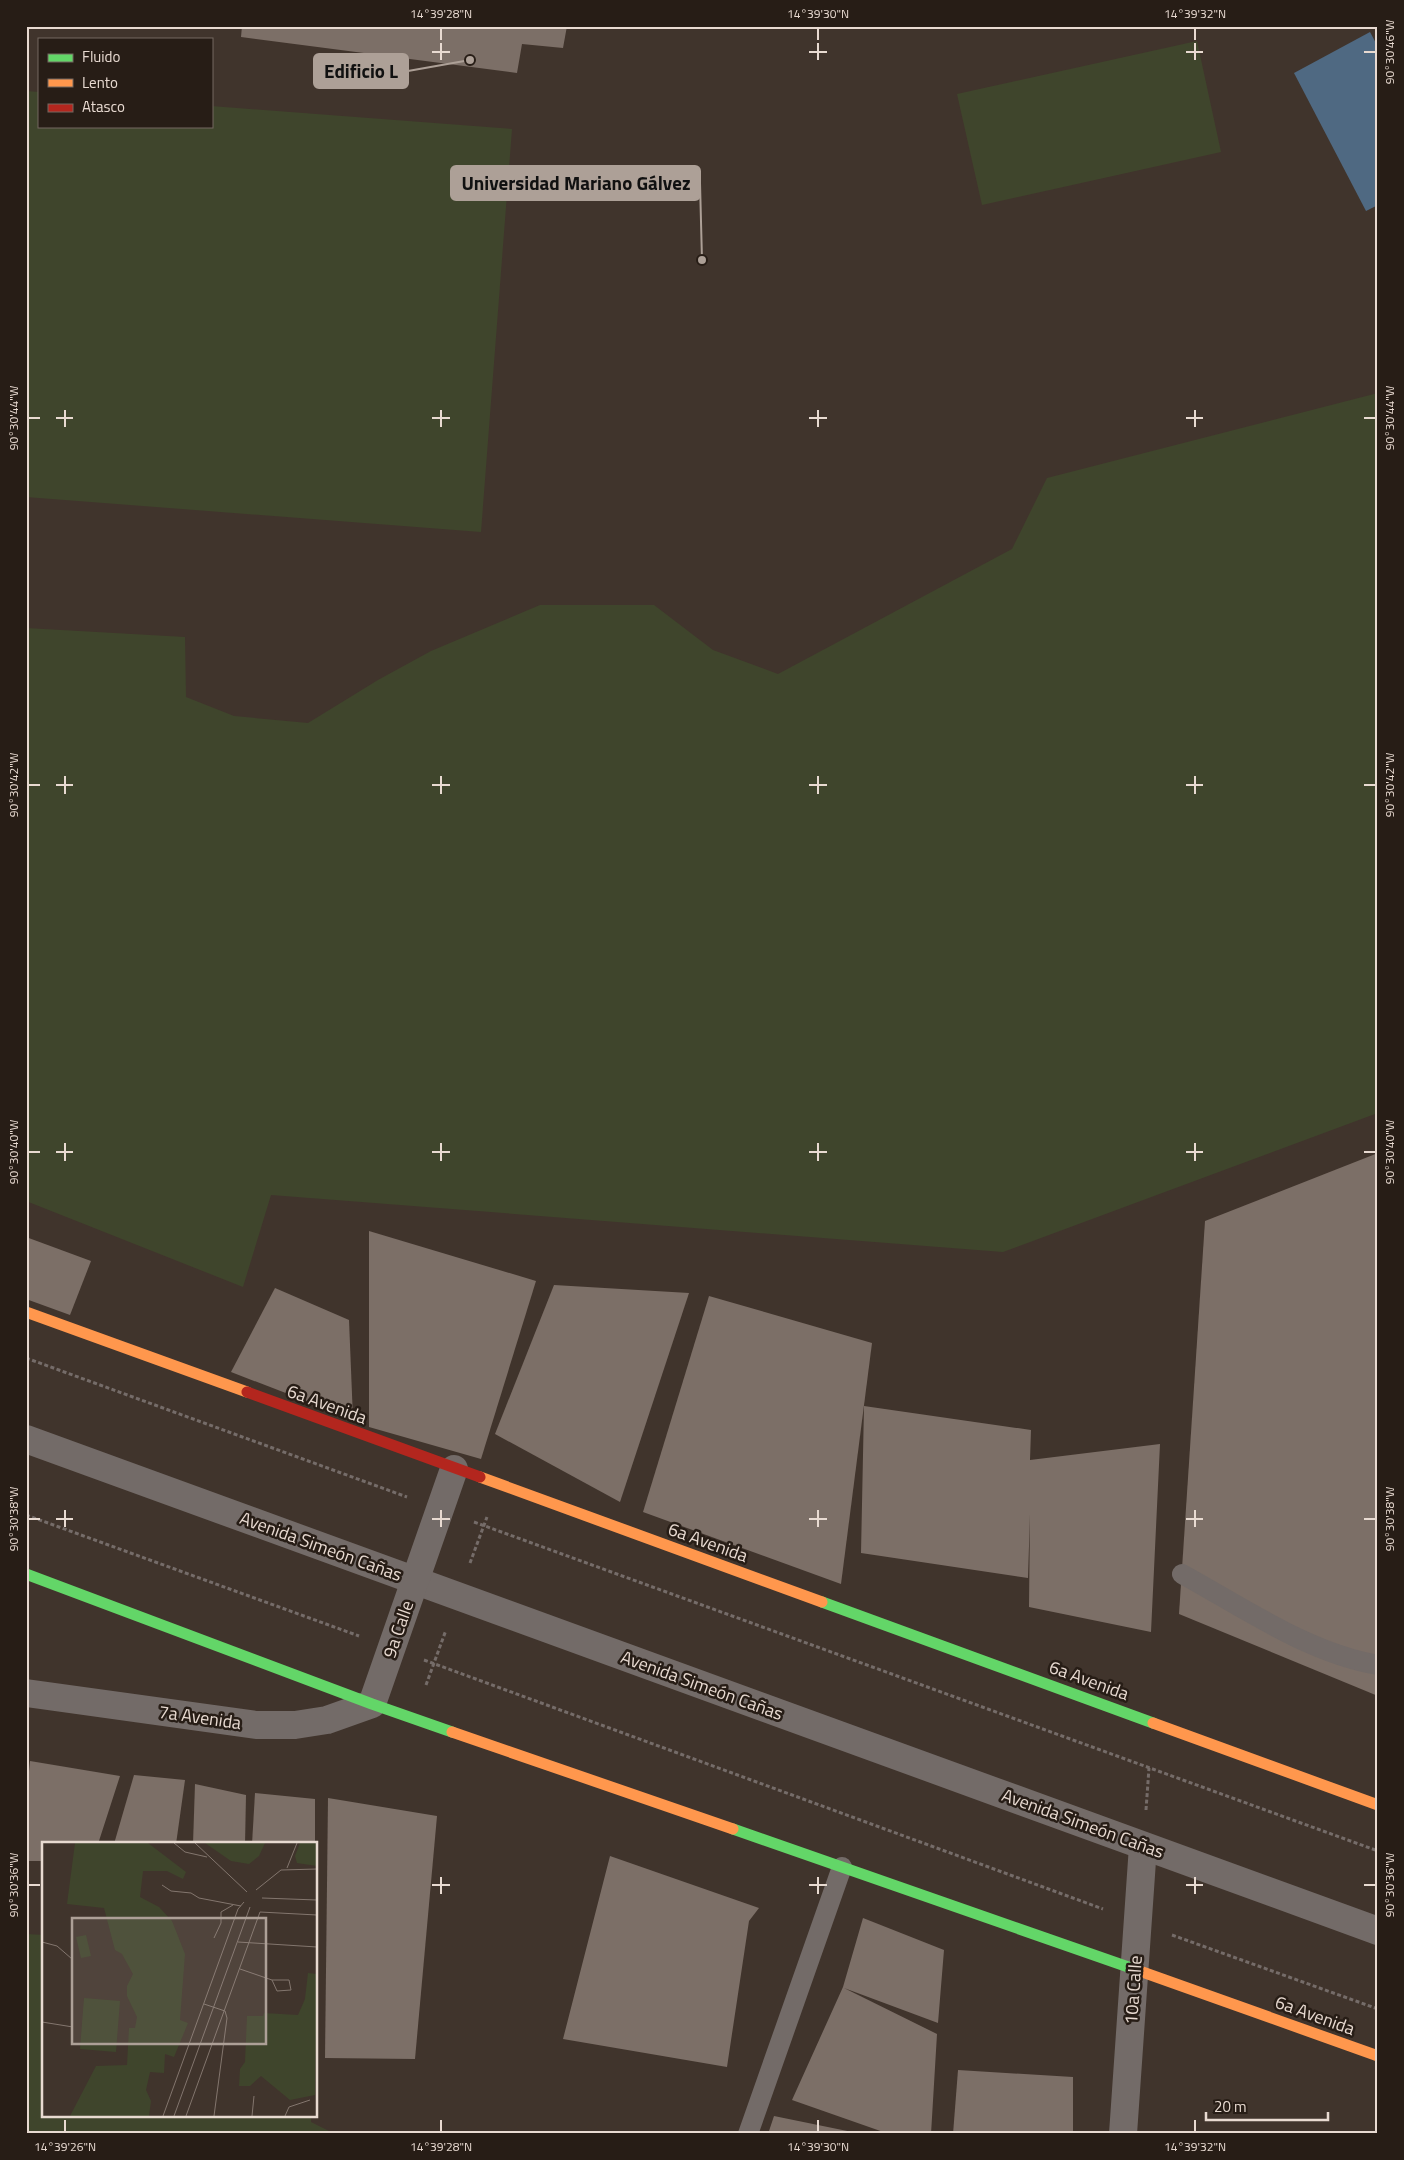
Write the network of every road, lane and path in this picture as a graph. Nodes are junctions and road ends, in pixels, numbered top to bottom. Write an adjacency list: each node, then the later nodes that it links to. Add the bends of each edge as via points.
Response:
1 (26, 1312): 4 (street, 6a Avenida)
2 (26, 1358): 5 (path)
3 (26, 1439): 9 (street, Avenida Simeón Cañas)
4 (454, 1469): 5 (street, 9a Calle); 14 (street, 6a Avenida)
5 (439, 1509): 9 (street, 9a Calle); 16 (path)
6 (26, 1514): 10 (path)
7 (26, 1574): 13 (street, 6a Avenida)
8 (1182, 1574): 11 (lane, via 1311,1645 1352,1661)
9 (415, 1580): 10 (street, 9a Calle); 15 (street, Avenida Simeón Cañas)
10 (391, 1648): 13 (street, 9a Calle); 18 (path)
11 (1378, 1665)
12 (26, 1693): 13 (street, 7a Avenida, via 256,1725 295,1725 328,1720)
13 (372, 1704): 17 (street, 6a Avenida)
14 (1378, 1805)
15 (1143, 1846): 18 (street, 10a Calle); 19 (street, Avenida Simeón Cañas)
16 (1378, 1851)
17 (842, 1868): 20 (street, 6a Avenida); 23 (lane)
18 (1138, 1922): 20 (street, 10a Calle); 21 (path)
19 (1378, 1931)
20 (1134, 1969): 22 (street, 6a Avenida); 24 (street, 10a Calle)
21 (1378, 2009)
22 (1378, 2056)
23 (748, 2134)
24 (1123, 2134)

